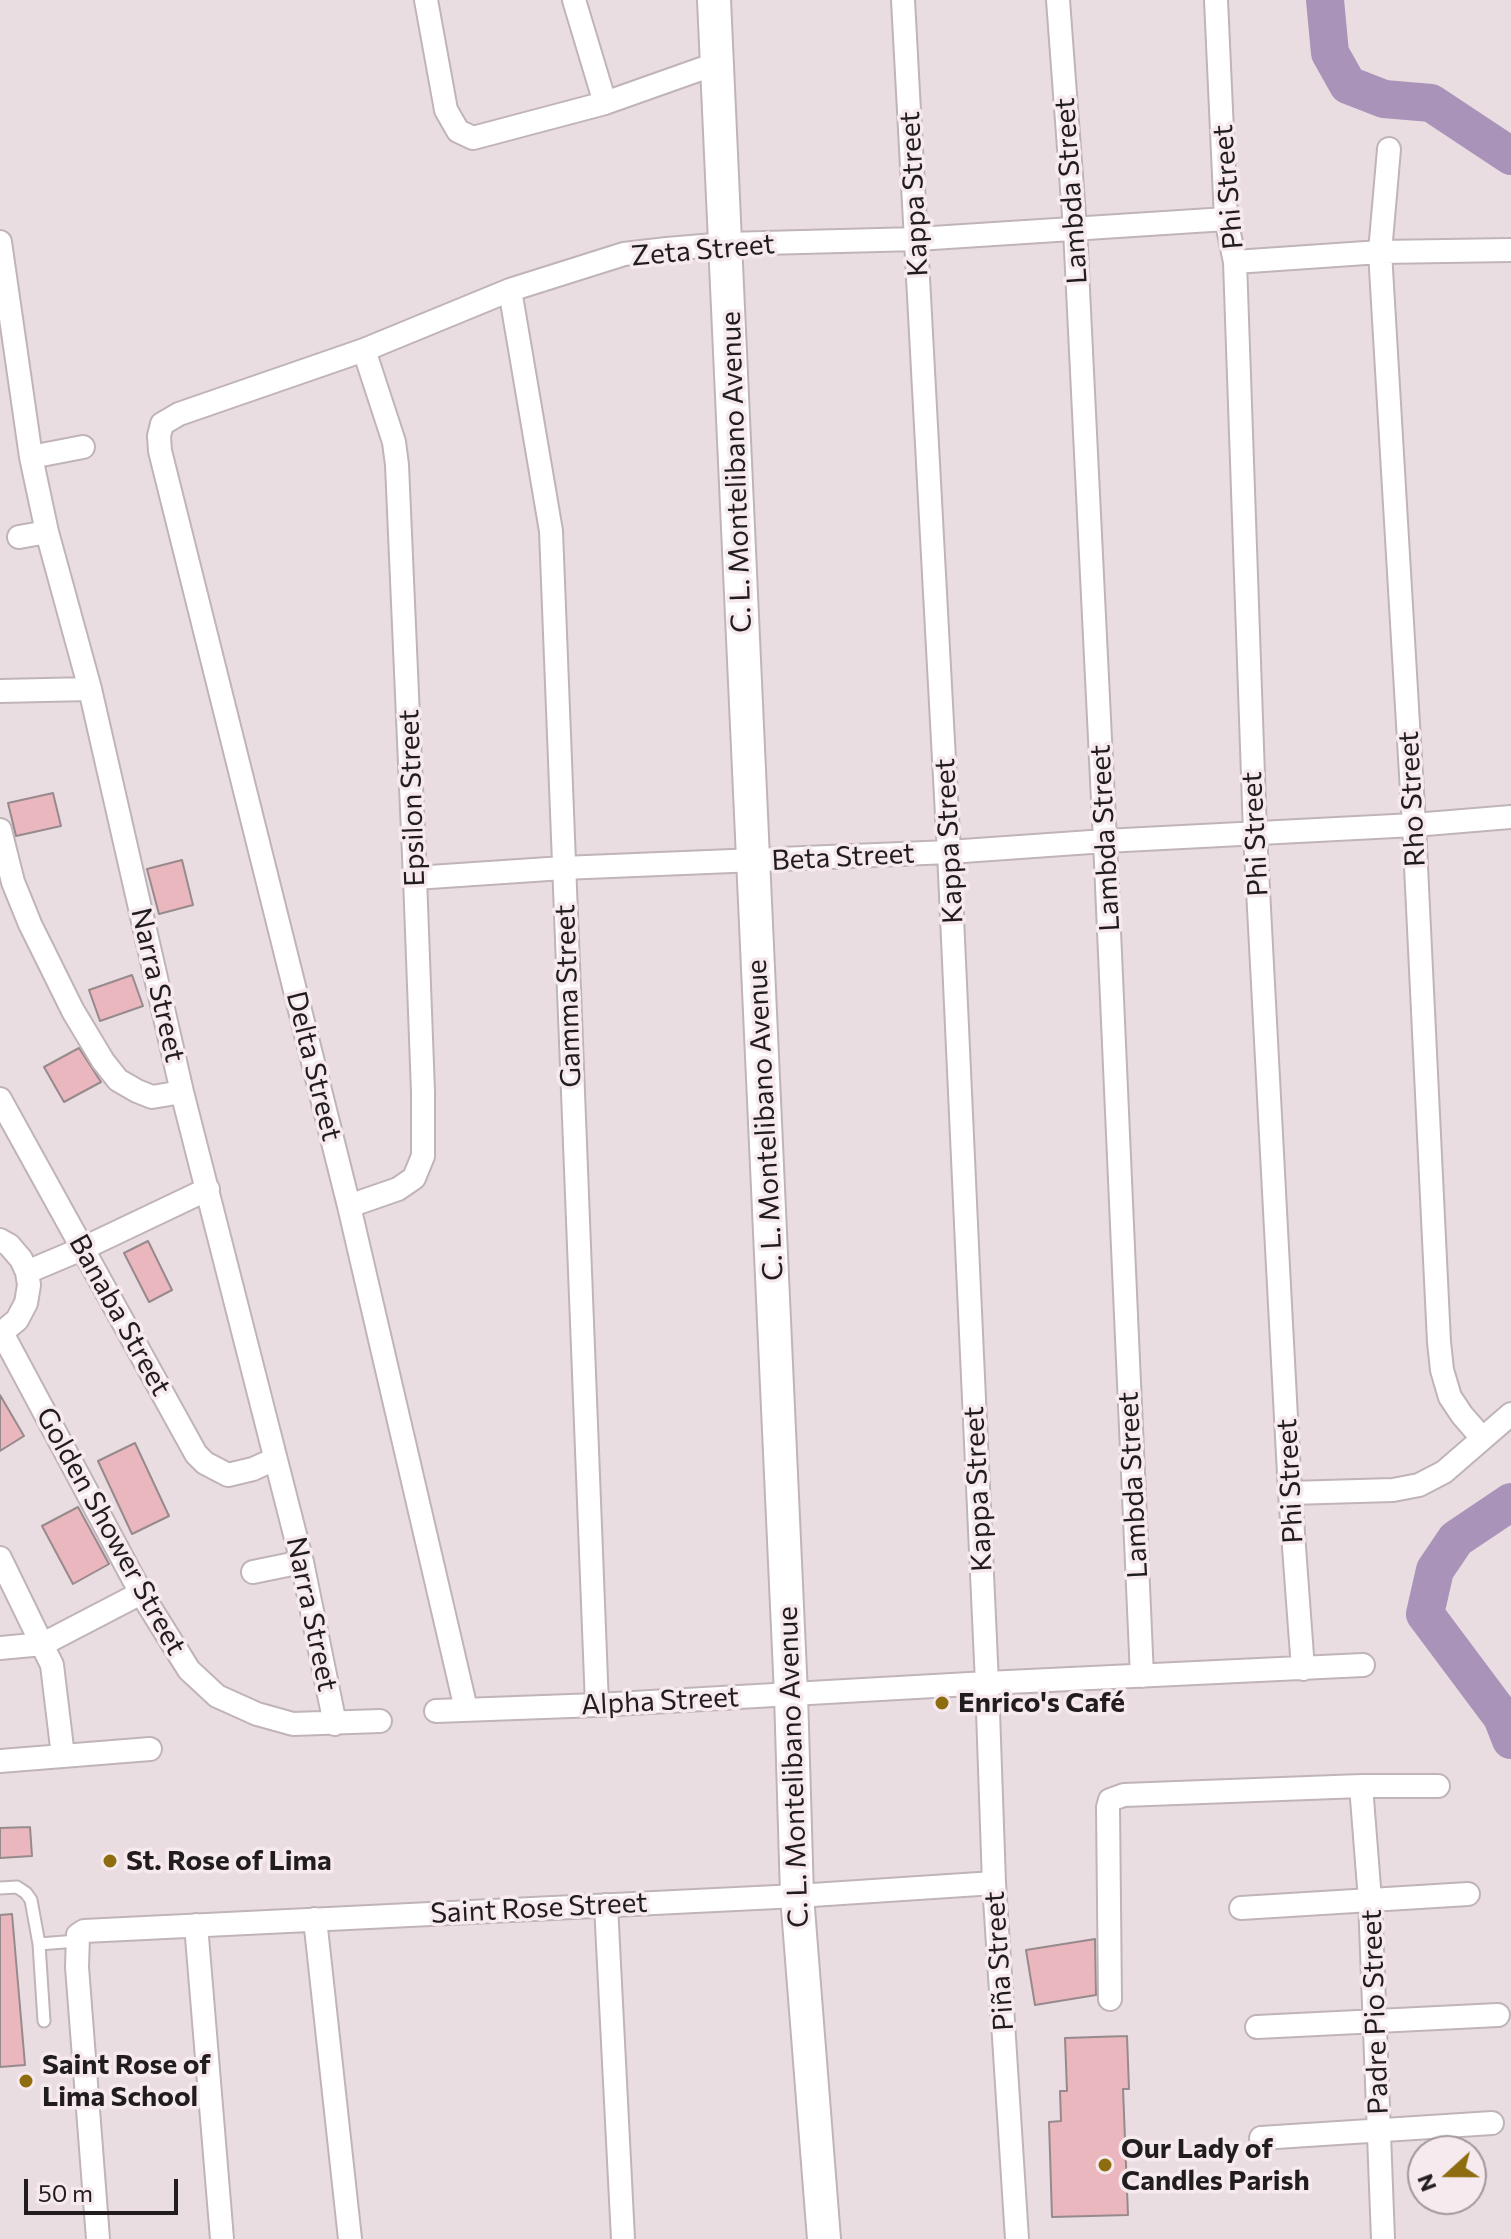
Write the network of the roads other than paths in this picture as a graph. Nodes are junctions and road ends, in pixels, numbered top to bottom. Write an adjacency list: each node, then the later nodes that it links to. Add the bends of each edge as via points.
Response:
1 (426, 0): 8 (street, via 446,110 458,131 473,138)
2 (574, 0): 8 (street)
3 (714, 0): 7 (street, C. L. Montelibano Avenue)
4 (903, 0): 12 (street, Kappa Street)
5 (1058, 0): 11 (street, Lambda Street)
6 (1216, 0): 10 (street, Phi Street)
7 (718, 63): 8 (street); 14 (street, C. L. Montelibano Avenue)
8 (605, 103)
9 (1389, 149): 16 (street, Rho Street)
10 (1226, 219): 11 (street, Zeta Street); 17 (street, Phi Street)
11 (1075, 229): 12 (street, Zeta Street); 32 (street, Lambda Street)
12 (917, 239): 14 (street, Zeta Street); 33 (street, Kappa Street)
13 (0, 242): 19 (street, Narra Street)
14 (726, 244): 18 (street, Zeta Street, via 624,254); 34 (street, C. L. Montelibano Avenue)
15 (1511, 250): 16 (street)
16 (1380, 252): 17 (street); 29 (street, Rho Street)
17 (1235, 262): 31 (street, Phi Street)
18 (510, 290): 20 (street, Zeta Street); 35 (street, Gamma Street, via 551,531)
19 (6, 336): 23 (street, Narra Street)
20 (364, 350): 21 (street, Zeta Street); 36 (street, Epsilon Street, via 397,465)
21 (162, 424): 40 (street, Delta Street, via 160,451)
22 (83, 447): 23 (street)
23 (31, 457): 24 (street, Narra Street)
24 (47, 532): 25 (street); 26 (street, Narra Street)
25 (19, 537)
26 (90, 689): 27 (street); 37 (street, Narra Street)
27 (0, 691)
28 (1511, 817): 29 (street, Beta Street)
29 (1414, 825): 31 (street, Beta Street); 46 (street, Rho Street, via 1442,1370 1450,1397)
30 (0, 830): 37 (street, via 30,924 103,1061 118,1080 152,1097)
31 (1255, 833): 32 (street, Beta Street); 48 (street, Phi Street)
32 (1105, 841): 33 (street, Beta Street); 57 (street, Lambda Street)
33 (949, 852): 34 (street, Beta Street); 58 (street, Kappa Street)
34 (753, 862): 35 (street, Beta Street); 59 (street, C. L. Montelibano Avenue)
35 (563, 868): 36 (street, Beta Street); 60 (street, Gamma Street)
36 (415, 878): 40 (street, Epsilon Street, via 423,1156 414,1178 398,1189)
37 (182, 1092): 39 (street, Narra Street)
38 (0, 1099): 42 (street, Banaba Street)
39 (208, 1189): 42 (street); 47 (street, Narra Street)
40 (349, 1206): 61 (street, Delta Street)
41 (0, 1240): 43 (street)
42 (84, 1248): 43 (street); 47 (street, Banaba Street, via 196,1454 228,1475)
43 (27, 1272): 44 (street, via 26,1303)
44 (1, 1334): 52 (street, Golden Shower Street)
45 (1511, 1414): 46 (street)
46 (1482, 1438): 48 (street, via 1444,1472 1419,1485)
47 (275, 1459): 50 (street, Narra Street)
48 (1290, 1493): 56 (street, Phi Street)
49 (0, 1558): 53 (street)
50 (302, 1562): 51 (street); 64 (street, Narra Street)
51 (253, 1572)
52 (141, 1593): 53 (street); 64 (street, Golden Shower Street, via 189,1670 217,1696 293,1724)
53 (43, 1644): 54 (street); 66 (street, via 52,1665)
54 (0, 1648)
55 (1363, 1665): 56 (street, Alpha Street)
56 (1303, 1669): 57 (street, Alpha Street)
57 (1142, 1676): 58 (street, Alpha Street)
58 (987, 1683): 59 (street, Alpha Street); 70 (street, Piña Street)
59 (791, 1694): 60 (street, Alpha Street); 73 (street, C. L. Montelibano Avenue)
60 (597, 1705): 61 (street, Alpha Street)
61 (466, 1709): 62 (street, Alpha Street)
62 (436, 1711)
63 (380, 1721): 64 (street)
64 (335, 1724)
65 (150, 1749): 66 (street)
66 (63, 1756): 67 (street)
67 (0, 1761)
68 (1361, 1786): 69 (street); 74 (street, Padre Pio Street); 81 (street, via 1124,1795 1110,1800)
69 (1438, 1786)
70 (994, 1883): 73 (street, Saint Rose Street); 94 (street, Piña Street)
71 (0, 1888): 80 (lane, via 17,1887 31,1900)
72 (1468, 1894): 74 (street)
73 (797, 1896): 75 (street, Saint Rose Street); 93 (street, C. L. Montelibano Avenue)
74 (1370, 1900): 76 (street); 84 (street, Padre Pio Street)
75 (606, 1905): 77 (street, Saint Rose Street); 92 (street)
76 (1241, 1908)
77 (315, 1919): 78 (street, Saint Rose Street); 91 (street)
78 (196, 1925): 79 (street, Saint Rose Street); 90 (street)
79 (80, 1936): 80 (lane); 89 (street, via 77,1967)
80 (39, 1944): 83 (lane)
81 (1110, 1999)
82 (1498, 2015): 84 (street)
83 (44, 2021)
84 (1376, 2021): 85 (street); 87 (street, Padre Pio Street)
85 (1257, 2027)
86 (1492, 2123): 87 (street)
87 (1379, 2130): 88 (street); 95 (street, Padre Pio Street)
88 (1261, 2138)
89 (98, 2239)
90 (222, 2239)
91 (350, 2239)
92 (623, 2239)
93 (824, 2239)
94 (1017, 2239)
95 (1383, 2239)

